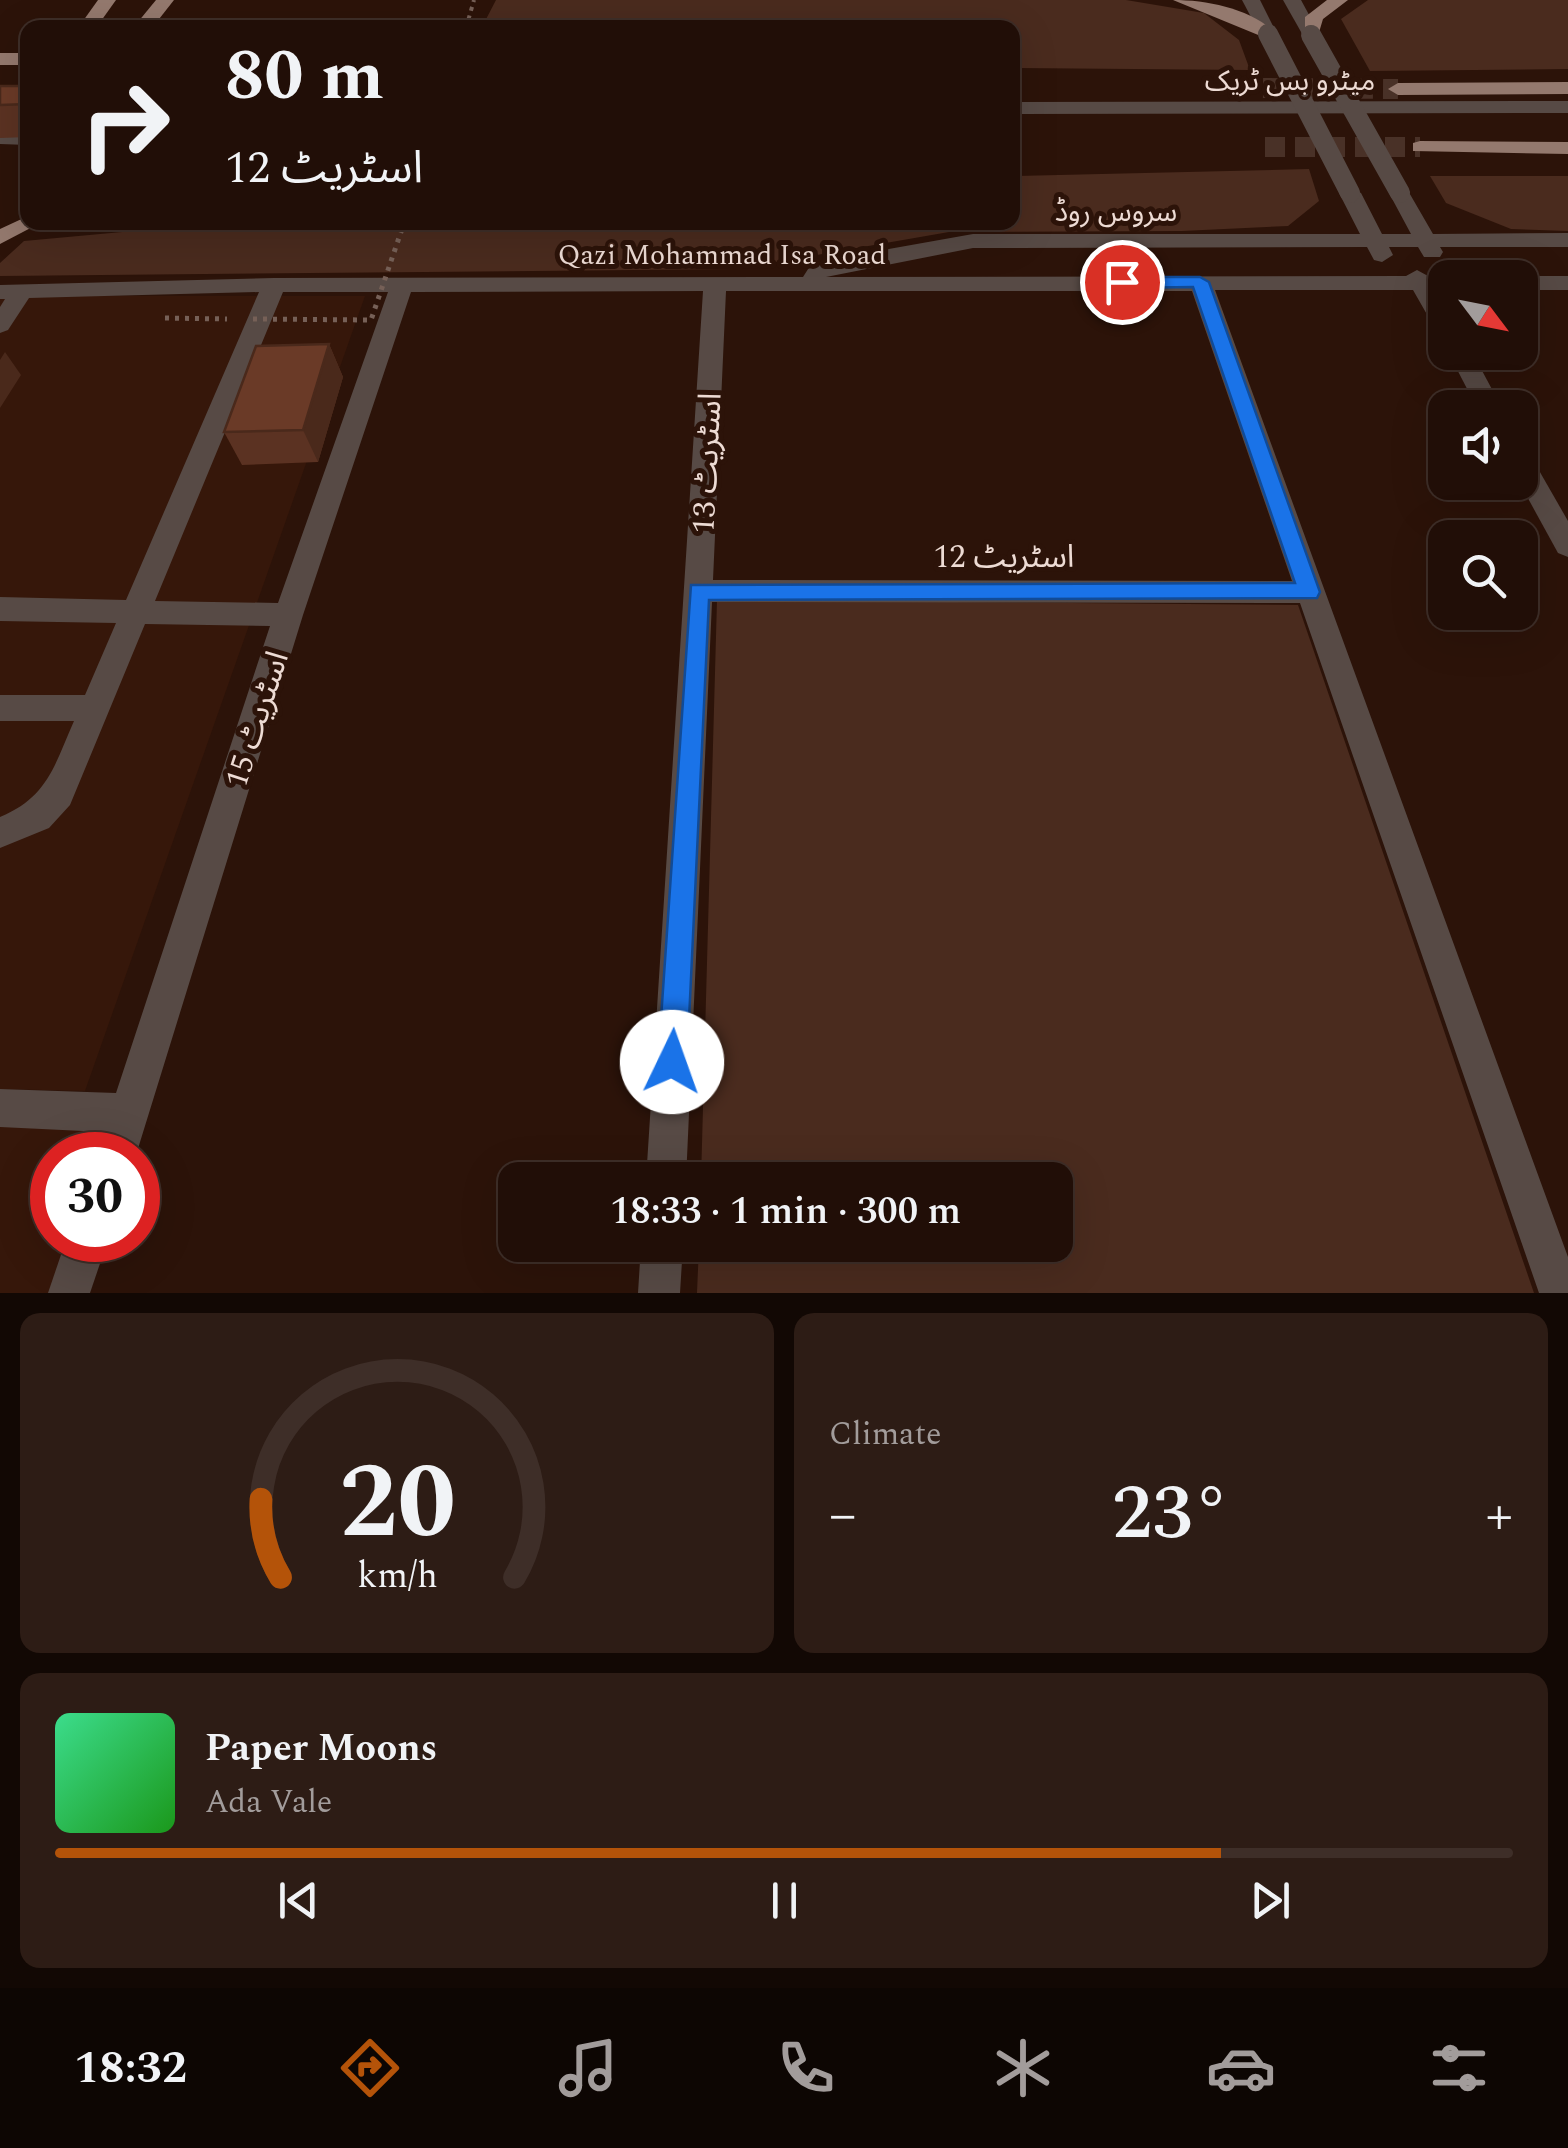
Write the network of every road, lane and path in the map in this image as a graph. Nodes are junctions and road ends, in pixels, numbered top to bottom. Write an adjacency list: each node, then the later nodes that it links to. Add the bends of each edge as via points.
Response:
1 (165, 0): 6 (main road)
2 (1182, 0): 7 (main road)
3 (1251, 0): 7 (street)
4 (1292, 0): 8 (street)
5 (1340, 0): 8 (main road, via 1314,18)
6 (149, 20)
7 (1268, 34): 16 (street, bridge)
8 (1311, 35): 17 (street, bridge)
9 (1568, 88): 10 (main road)
10 (1398, 89)
11 (1568, 107): 12 (street, میٹرو بس ٹریک)
12 (1020, 108)
13 (1420, 147): 14 (main road)
14 (1568, 148)
15 (401, 230): 30 (path, bridge, via 371,320)
16 (1374, 240): 17 (street, سروس روڈ); 19 (street, via 1386,262); 24 (street, سروس روڈ, via 957,242 827,266)
17 (1426, 240): 18 (street, سروس روڈ); 19 (street, via 1438,265)
18 (1568, 240)
19 (1419, 280): 20 (street, Qazi Mohammad Isa Road); 21 (street, Qazi Mohammad Isa Road); 29 (street)
20 (1428, 281)
21 (1200, 282): 24 (street, Qazi Mohammad Isa Road); 35 (street)
22 (1538, 283): 23 (street)
23 (1568, 283)
24 (812, 284): 26 (street, Qazi Mohammad Isa Road)
25 (402, 285): 26 (street, Qazi Mohammad Isa Road); 27 (street, Qazi Mohammad Isa Road); 38 (street, اسٹریٹ 15)
26 (716, 285): 34 (street, اسٹریٹ 13)
27 (274, 286): 28 (street, Qazi Mohammad Isa Road); 37 (street)
28 (11, 292): 31 (street)
29 (1428, 296)
30 (163, 318)
31 (0, 325)
32 (1538, 492): 33 (street)
33 (1568, 546)
34 (699, 591): 35 (street, اسٹریٹ 12); 45 (street, اسٹریٹ 13)
35 (1309, 592): 50 (street)
36 (0, 609): 37 (street)
37 (134, 614): 38 (street); 40 (street)
38 (288, 616): 43 (street, اسٹریٹ 15)
39 (0, 708): 40 (street)
40 (94, 708): 41 (street, via 58,794 37,817)
41 (0, 832)
42 (0, 1108): 43 (street)
43 (130, 1113): 44 (street, اسٹریٹ 15)
44 (124, 1132)
45 (667, 1162)
46 (80, 1262): 48 (street)
47 (661, 1262): 49 (street)
48 (69, 1293)
49 (660, 1293)
50 (1560, 1293)

